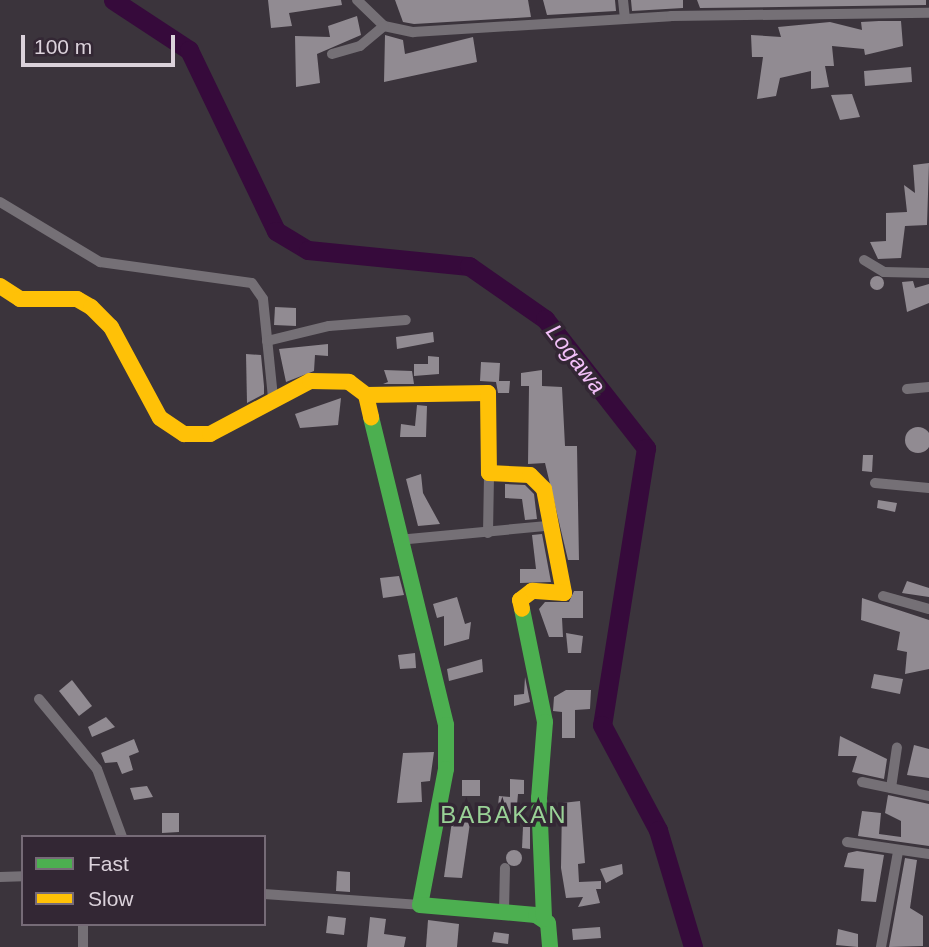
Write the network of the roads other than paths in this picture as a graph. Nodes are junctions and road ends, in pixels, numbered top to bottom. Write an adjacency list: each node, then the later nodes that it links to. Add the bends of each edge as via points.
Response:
1 (357, 0): 5 (street)
2 (623, 0): 4 (street)
3 (929, 13): 4 (street)
4 (625, 19): 5 (street, via 436,32)
5 (384, 26): 6 (street, via 360,46)
6 (332, 54)
7 (0, 202): 12 (street, via 100,262 247,279 262,296)
8 (864, 260): 9 (street, via 884,272)
9 (929, 273)
10 (0, 286): 16 (main road, via 19,299 77,299 92,307 111,327 160,418 184,434 210,434)
11 (406, 320): 12 (street, via 329,327)
12 (267, 341): 16 (street)
13 (929, 387): 14 (street)
14 (906, 388)
15 (366, 395): 16 (main road, via 349,382 324,379); 17 (main road, via 488,393); 22 (main road)
16 (273, 398)
17 (489, 473): 20 (main road, via 536,479 544,489); 21 (street)
18 (875, 483): 19 (street)
19 (929, 488)
20 (547, 526): 21 (street); 40 (main road, via 564,593 532,591 520,600 545,722 539,798)
21 (488, 533): 22 (street)
22 (398, 540): 38 (main road, via 447,742)
23 (883, 596): 24 (street)
24 (929, 609)
25 (39, 699): 30 (street, via 97,769)
26 (897, 747): 28 (street)
27 (862, 782): 28 (street)
28 (891, 788): 29 (street)
29 (929, 796)
30 (121, 835)
31 (847, 842): 32 (street)
32 (898, 852): 33 (street); 44 (street)
33 (929, 854)
34 (505, 868): 39 (street)
35 (21, 876): 36 (street)
36 (0, 877)
37 (266, 894): 38 (street)
38 (419, 905): 39 (main road)
39 (504, 911): 40 (main road)
40 (544, 919): 43 (main road)
41 (83, 926): 42 (street)
42 (83, 947)
43 (550, 947)
44 (881, 947)

